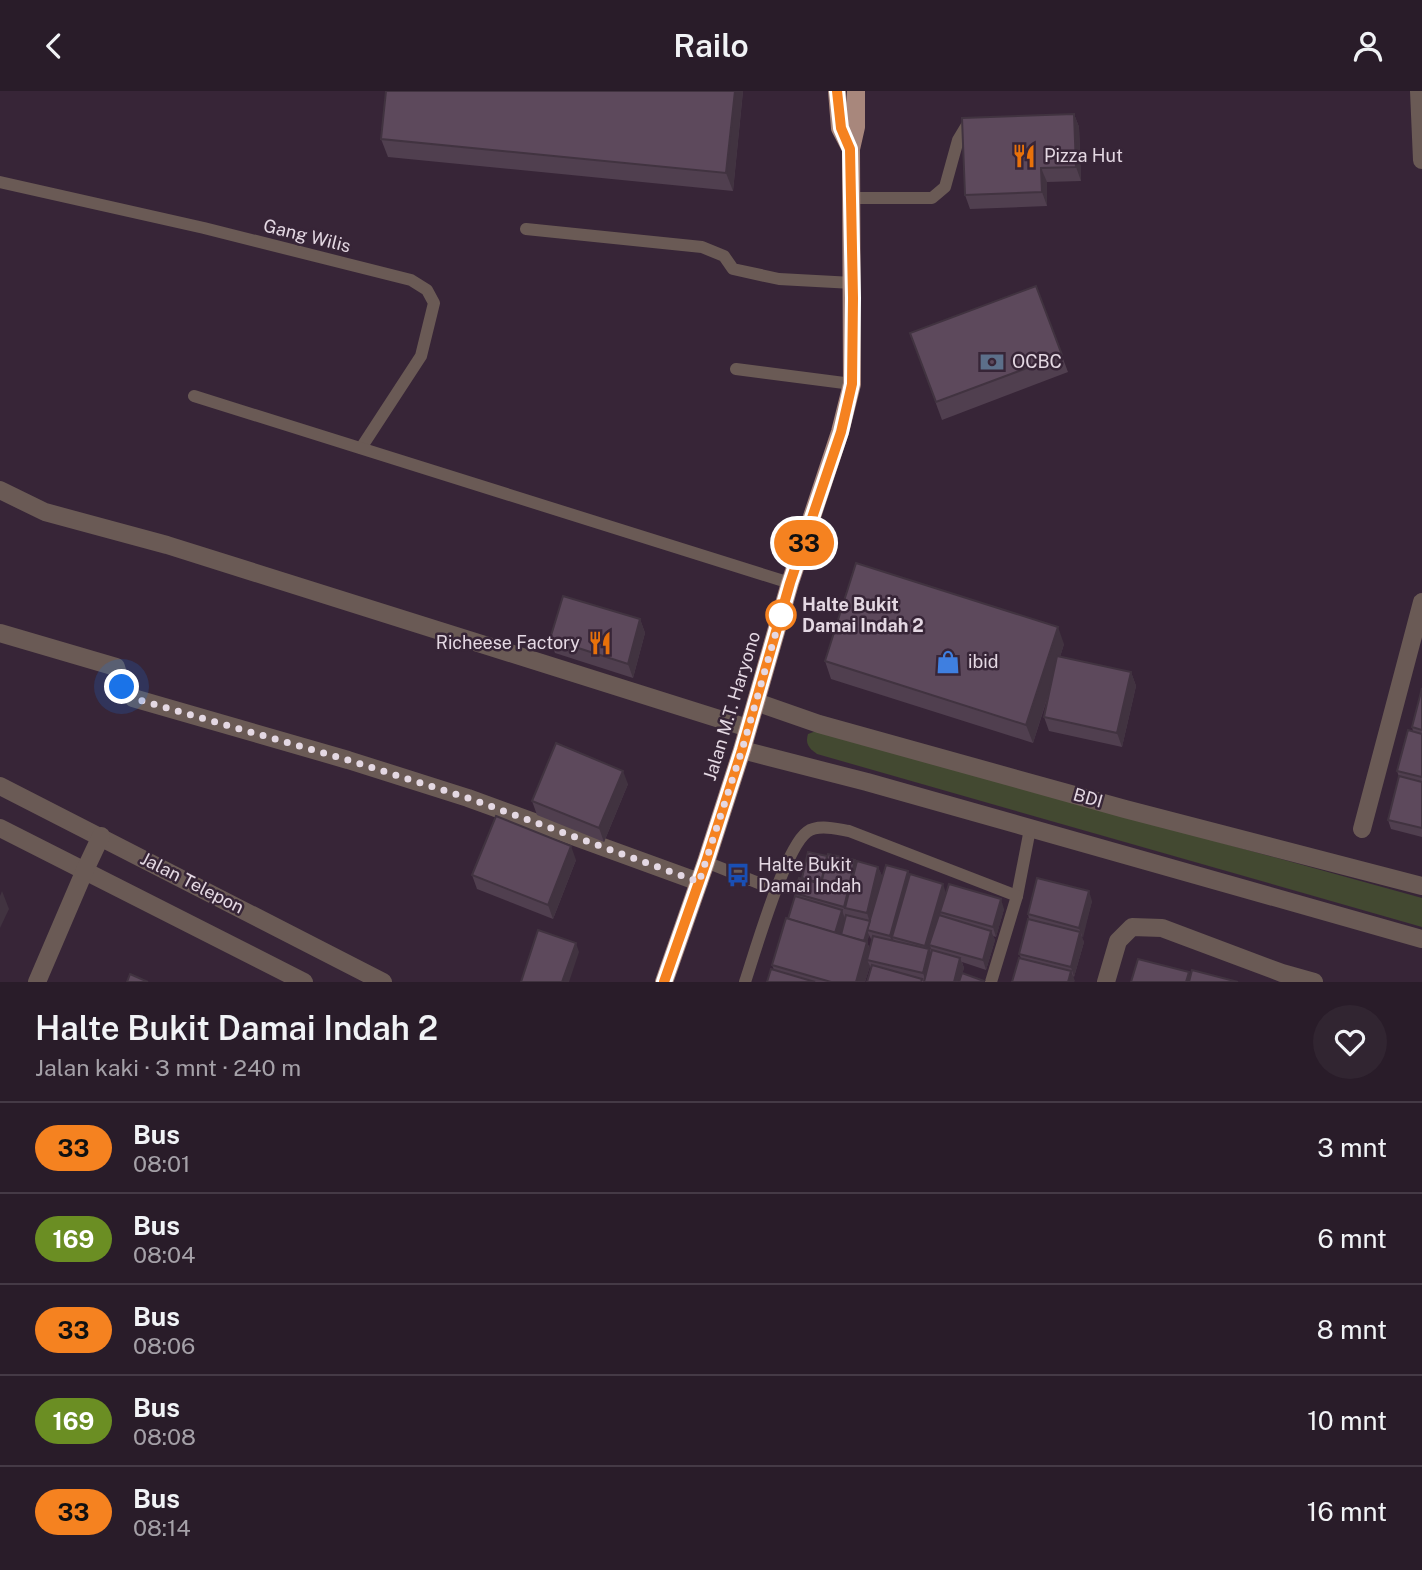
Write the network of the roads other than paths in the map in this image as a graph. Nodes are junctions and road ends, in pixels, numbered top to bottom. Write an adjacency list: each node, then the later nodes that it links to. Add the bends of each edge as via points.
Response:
1 (837, 91): 5 (main road, Jalan M.T. Haryono, via 841,128)
2 (856, 91): 5 (main road, Jalan M.T. Haryono, via 856,127)
3 (1419, 91): 6 (street)
4 (991, 122): 8 (lane, via 967,125 945,187 932,198)
5 (850, 149): 8 (main road, Jalan M.T. Haryono)
6 (1422, 160)
7 (0, 182): 14 (lane, Gang Wilis, via 386,274 427,290 434,303 421,356)
8 (850, 198): 10 (main road, Jalan M.T. Haryono)
9 (526, 229): 10 (lane, via 702,247 723,256 733,269 779,279)
10 (853, 283): 12 (main road, Jalan M.T. Haryono)
11 (736, 369): 12 (lane)
12 (852, 384): 16 (main road, Jalan M.T. Haryono, via 841,432)
13 (194, 396): 14 (lane)
14 (360, 449): 16 (lane)
15 (0, 490): 20 (street, via 46,512 167,545)
16 (790, 583): 19 (main road, Jalan M.T. Haryono)
17 (1422, 602): 25 (street)
18 (0, 633): 29 (street, via 116,667 122,687 132,698 468,798)
19 (756, 702): 20 (main road, Jalan M.T. Haryono); 30 (street, BDI, via 819,724 1125,809)
20 (748, 728): 21 (main road, Jalan M.T. Haryono)
21 (742, 750): 24 (street); 27 (main road, Jalan M.T. Haryono)
22 (0, 786): 26 (street, Jalan Telepon)
23 (0, 828): 28 (street)
24 (1030, 829): 32 (lane); 33 (street)
25 (1362, 829)
26 (102, 836): 28 (street); 37 (street, Jalan Telepon)
27 (706, 862): 29 (main road, Jalan M.T. Haryono); 31 (lane)
28 (85, 870): 35 (street); 36 (street)
29 (699, 882): 38 (main road, Jalan M.T. Haryono)
30 (1422, 886)
31 (776, 890): 32 (lane, via 795,845 808,831 826,827 849,831); 39 (lane)
32 (1017, 896): 40 (lane)
33 (1422, 939)
34 (1281, 978): 41 (street, via 1162,928 1132,926 1118,941); 42 (street)
35 (37, 982)
36 (304, 982)
37 (383, 982)
38 (664, 982)
39 (745, 982)
40 (991, 982)
41 (1106, 982)
42 (1314, 982)

